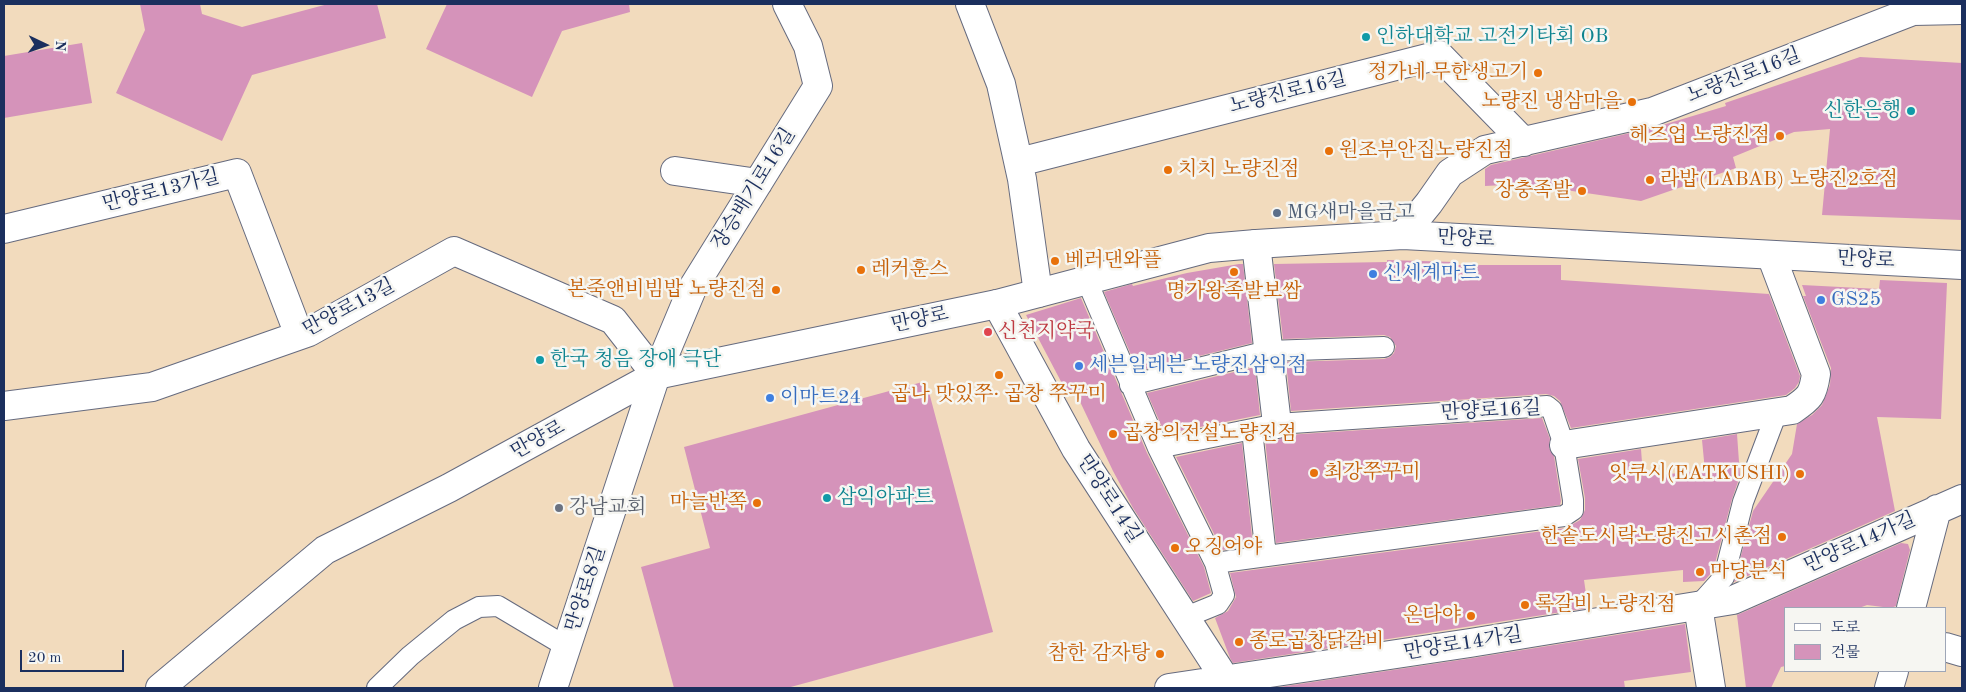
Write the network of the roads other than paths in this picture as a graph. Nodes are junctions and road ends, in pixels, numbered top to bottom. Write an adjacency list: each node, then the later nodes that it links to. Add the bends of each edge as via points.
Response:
1 (786, 4): 8 (street, 장승배기로16길, via 808,46 818,86)
2 (970, 4): 6 (street, via 1002,84)
3 (1912, 7): 4 (street, 노량진로16길); 5 (street, 노량진로16길, via 1652,112)
4 (1962, 10)
5 (1524, 142): 6 (street, 노량진로16길, via 1439,55); 10 (street, 노량진로16길, via 1485,150 1450,173)
6 (1019, 162): 15 (street)
7 (675, 171): 8 (street)
8 (758, 183): 20 (street, 장승배기로16길, via 692,289)
9 (4, 229): 17 (street, 만양로13가길, via 236,173)
10 (1403, 235): 11 (street, 만양로); 12 (street, 만양로)
11 (1256, 244): 14 (street, 만양로, via 1209,248); 19 (street)
12 (1771, 255): 13 (street, 만양로); 23 (street, via 1816,374 1814,392 1803,403 1792,410)
13 (1962, 265)
14 (1086, 281): 15 (street, 만양로); 21 (lane)
15 (1038, 293): 16 (street, 만양로)
16 (997, 304): 20 (street, 만양로); 33 (street, 만양로14길, via 1076,449)
17 (299, 335): 20 (street, 만양로13길, via 454,251 613,320); 22 (street, 만양로13길, via 152,388)
18 (1384, 347): 19 (lane)
19 (1268, 351): 21 (lane); 24 (street)
20 (656, 375): 34 (street, 만양로8길); 39 (street, 만양로, via 449,488 325,550)
21 (1130, 385): 26 (lane)
22 (4, 406)
23 (1777, 412): 25 (street); 31 (lane, via 1743,502 1724,577)
24 (1265, 427): 25 (lane, 만양로16길, via 1547,406 1552,410); 26 (lane); 29 (lane)
25 (1564, 446): 29 (lane, 만양로16길, via 1573,500 1573,510 1564,516)
26 (1158, 448): 30 (lane)
27 (1962, 499): 28 (street, 만양로14가길)
28 (1937, 509): 31 (street, 만양로14가길, via 1733,600); 32 (street, 만양로14가길)
29 (1266, 556): 30 (lane, 만양로16길)
30 (1216, 563): 33 (lane, via 1224,595 1218,604)
31 (1698, 606): 38 (street, 만양로14가길); 43 (street)
32 (1911, 607)
33 (1186, 618): 38 (street, 만양로14길)
34 (567, 647): 40 (lane, via 498,606 479,607 454,620 410,656); 41 (street, 만양로8길)
35 (1946, 648): 36 (street)
36 (1962, 652)
37 (1894, 672): 44 (street)
38 (1229, 685): 42 (street, 만양로14가길)
39 (160, 688)
40 (378, 688)
41 (553, 688)
42 (1169, 688)
43 (1711, 688)
44 (1889, 688)

